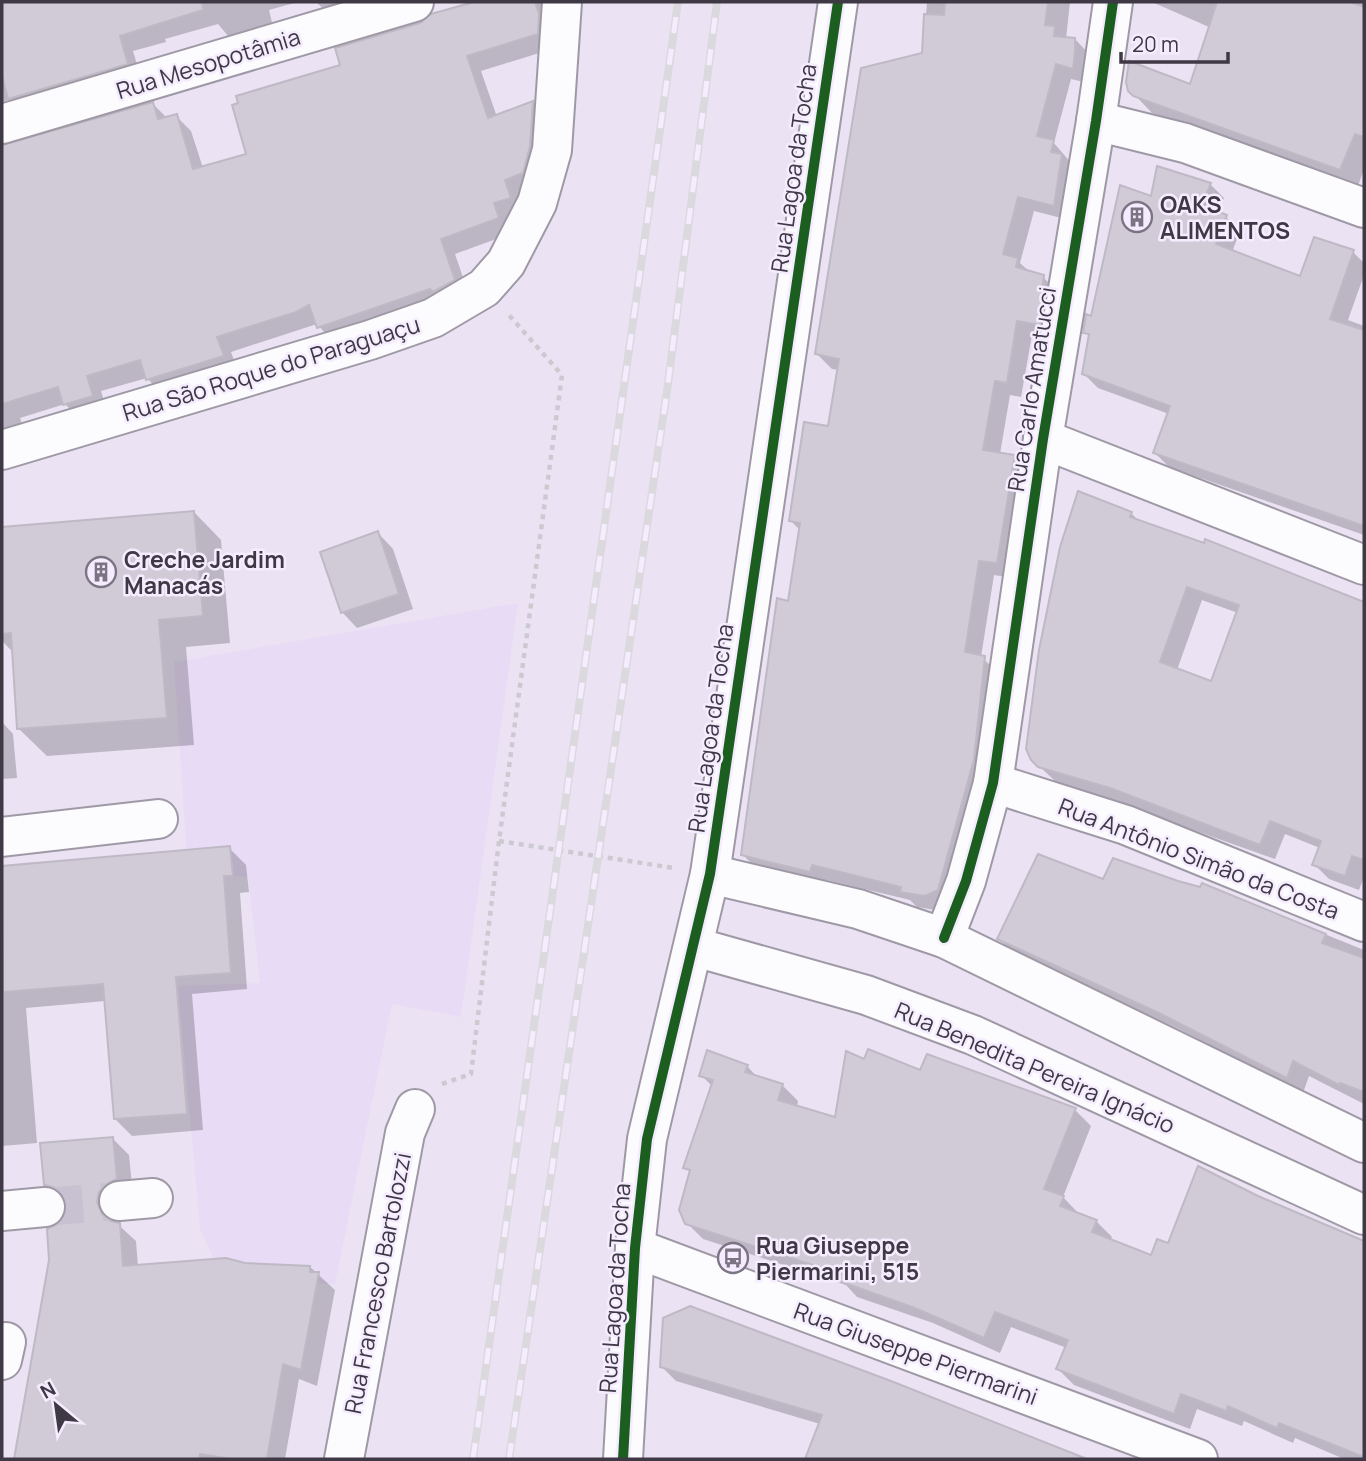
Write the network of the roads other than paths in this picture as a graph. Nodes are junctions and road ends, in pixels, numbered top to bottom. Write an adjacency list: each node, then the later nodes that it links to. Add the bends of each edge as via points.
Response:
1 (414, 2): 6 (street, Rua Mesopotâmia)
2 (562, 2): 9 (street, Rua São Roque do Paraguaçu, via 552,150 537,203 506,263 484,288 433,318 370,340)
3 (1113, 2): 5 (street, Rua Carlo Amatucci)
4 (842, 5): 14 (street, Rua Lagoa da Tocha)
5 (1096, 121): 7 (street, via 1185,143); 8 (street, Rua Carlo Amatucci)
6 (2, 124)
7 (1364, 208)
8 (1043, 439): 10 (street); 11 (street, Rua Carlo Amatucci)
9 (2, 450)
10 (1364, 565)
11 (993, 783): 15 (street, Rua Antônio Simão da Costa, via 1126,825); 16 (street, Rua Carlo Amatucci, via 966,881)
12 (158, 819): 13 (street)
13 (2, 837)
14 (710, 874): 16 (street, via 858,909); 17 (street, Rua Lagoa da Tocha)
15 (1364, 922)
16 (944, 938): 19 (street)
17 (695, 947): 22 (street, Rua Benedita Pereira Ignácio, via 866,995 973,1035); 23 (street, Rua Lagoa da Tocha, via 647,1139)
18 (415, 1109): 24 (street, Rua Francesco Bartolozzi, via 405,1133)
19 (1364, 1143)
20 (45, 1207): 21 (street)
21 (2, 1211)
22 (1364, 1215)
23 (635, 1248): 25 (street, Rua Lagoa da Tocha); 26 (street, Rua Giuseppe Piermarini)
24 (344, 1459)
25 (623, 1459)
26 (1198, 1459)

